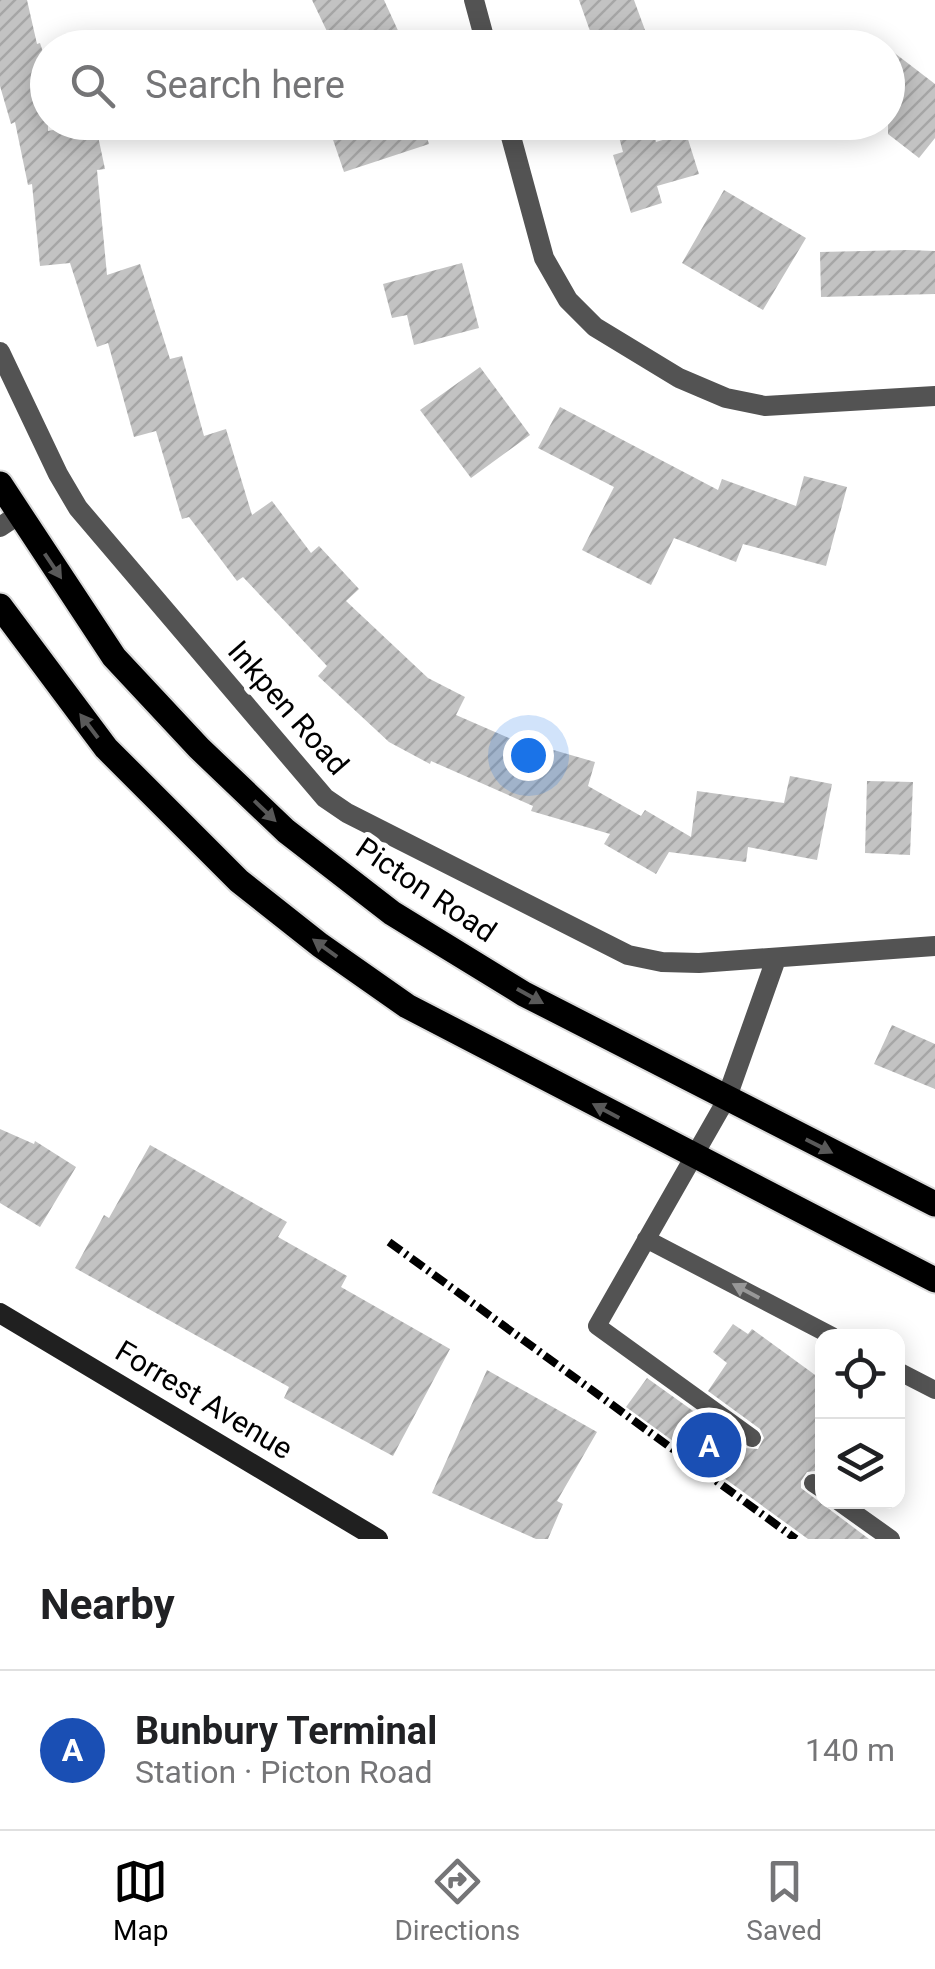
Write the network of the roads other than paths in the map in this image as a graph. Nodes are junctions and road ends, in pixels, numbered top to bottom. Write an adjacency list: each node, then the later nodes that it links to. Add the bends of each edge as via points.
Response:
1 (474, 0): 2 (street)
2 (482, 30)
3 (513, 140): 5 (street, via 544,258 568,300 608,335 679,378 765,406)
4 (0, 352): 10 (street, Inkpen Road, via 78,508 325,798 628,955 699,964)
5 (935, 396)
6 (0, 484): 7 (main road, Picton Road)
7 (9, 521): 11 (main road, Picton Road, one-way to 11, via 114,657 286,831 392,913 524,994)
8 (0, 606): 12 (main road, one-way to 8, via 406,1006 266,902 106,748)
9 (935, 946): 10 (street, Inkpen Road)
10 (776, 958): 11 (street)
11 (726, 1100): 12 (lane); 13 (main road, Picton Road, one-way to 13)
12 (692, 1156): 14 (lane); 15 (main road)
13 (935, 1204)
14 (646, 1239): 17 (lane, one-way to 14); 20 (lane, via 598,1326)
15 (935, 1280)
16 (0, 1313): 22 (main road, Forrest Avenue)
17 (819, 1329)
18 (905, 1375): 19 (lane)
19 (935, 1390)
20 (752, 1438)
21 (849, 1509): 23 (lane)
22 (378, 1539)
23 (891, 1539)

